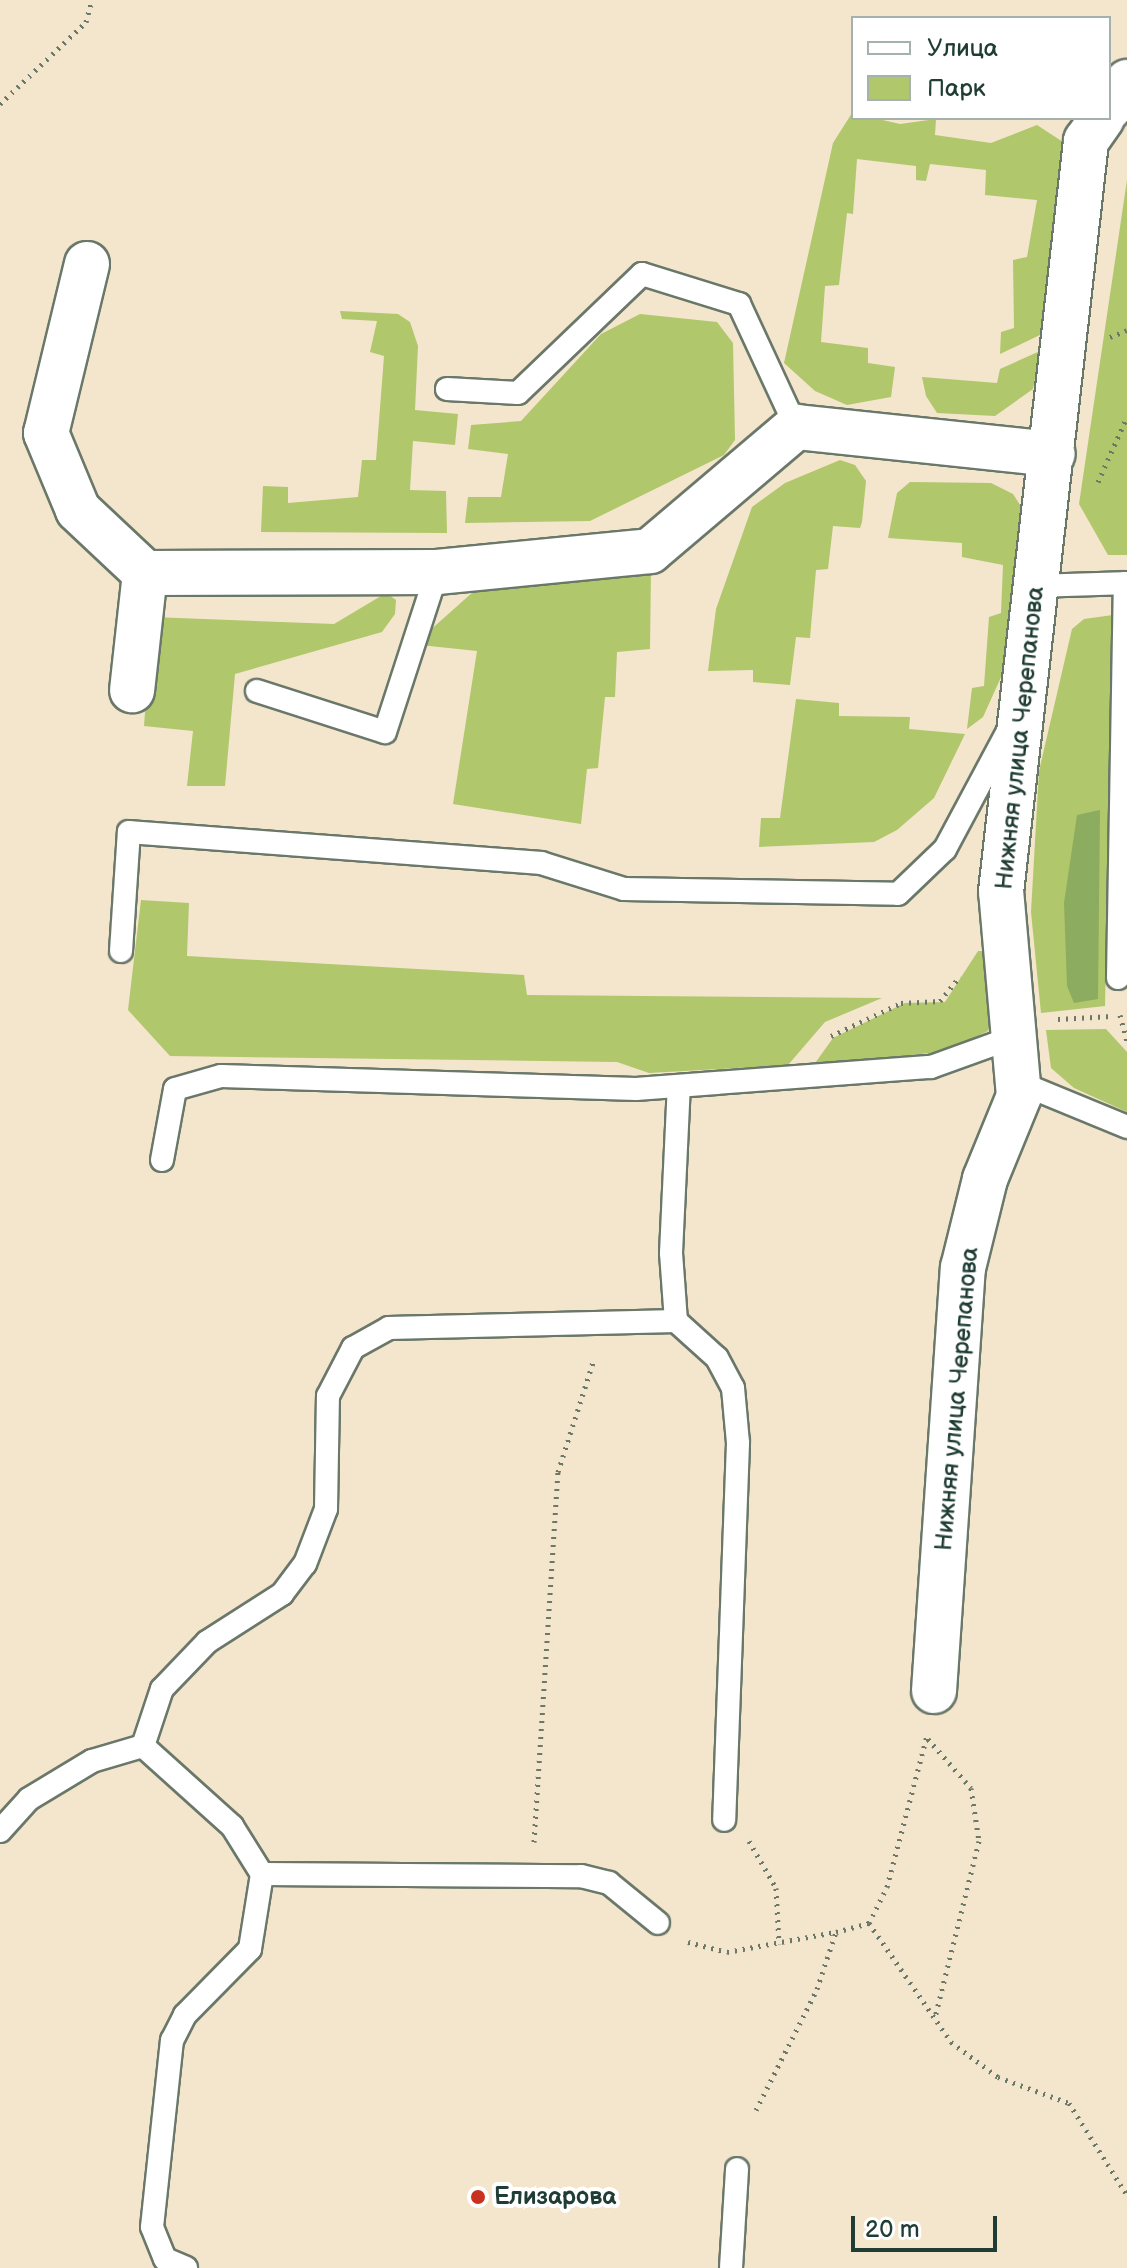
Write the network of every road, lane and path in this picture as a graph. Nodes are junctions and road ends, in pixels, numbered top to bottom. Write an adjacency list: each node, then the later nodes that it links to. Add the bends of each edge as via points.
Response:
1 (92, 0): 3 (path, via 86,22)
2 (1127, 82): 4 (street)
3 (0, 104)
4 (1111, 105)
5 (1101, 120): 10 (street, Нижняя улица Черепанова, via 1086,141)
6 (87, 264): 13 (street, via 46,433 78,510)
7 (447, 389): 9 (lane, via 518,393 642,274 739,304)
8 (1127, 417): 11 (path)
9 (796, 427): 10 (street); 12 (street, via 650,551)
10 (1053, 454): 15 (street, Нижняя улица Черепанова)
11 (1095, 487)
12 (437, 572): 13 (street); 17 (lane, via 385,732)
13 (145, 573): 16 (street)
14 (1126, 583): 15 (lane); 21 (lane)
15 (1037, 586): 18 (street, Нижняя улица Черепанова)
16 (132, 690)
17 (257, 691)
18 (1024, 700): 19 (lane, via 945,849 898,894 624,889 541,863 129,832); 23 (street, Нижняя улица Черепанова, via 1001,892)
19 (121, 951)
20 (965, 965): 25 (path, via 940,1001 901,1003 831,1036)
21 (1118, 978): 22 (path)
22 (1120, 1015): 23 (path, via 1040,1021); 24 (path)
23 (1014, 1037): 25 (lane, via 931,1067); 26 (street, Нижняя улица Черепанова)
24 (1127, 1041)
25 (797, 1077): 27 (lane)
26 (1018, 1082): 28 (lane); 32 (street, Нижняя улица Черепанова, via 963,1268)
27 (679, 1086): 29 (lane, via 221,1076 175,1089); 31 (lane, via 671,1253)
28 (1127, 1127)
29 (162, 1160)
30 (607, 1320): 31 (lane); 34 (lane, via 389,1328 353,1348 328,1396 326,1509 305,1564 282,1594 207,1642 162,1689); 37 (path, via 558,1472 542,1778)
31 (676, 1321): 35 (lane, via 717,1358 733,1388 738,1443)
32 (934, 1691): 33 (path)
33 (927, 1738): 40 (path, via 905,1832); 43 (path, via 971,1788 979,1841)
34 (143, 1746): 36 (lane, via 92,1761 29,1799); 38 (lane, via 232,1826)
35 (724, 1820): 42 (path, via 757,1848 776,1888)
36 (0, 1831)
37 (529, 1873): 38 (lane); 39 (lane, via 609,1883)
38 (262, 1874): 47 (lane, via 250,1949 185,2015 172,2040 152,2227 165,2259)
39 (658, 1923): 42 (path, via 690,1943 727,1952)
40 (869, 1923): 41 (path); 43 (path)
41 (836, 1932): 42 (path); 44 (path, via 817,1989)
42 (779, 1944)
43 (934, 2018): 46 (path, via 974,2064 1069,2103)
44 (756, 2110)
45 (737, 2169): 48 (lane)
46 (1127, 2195)
47 (186, 2268)
48 (731, 2268)

